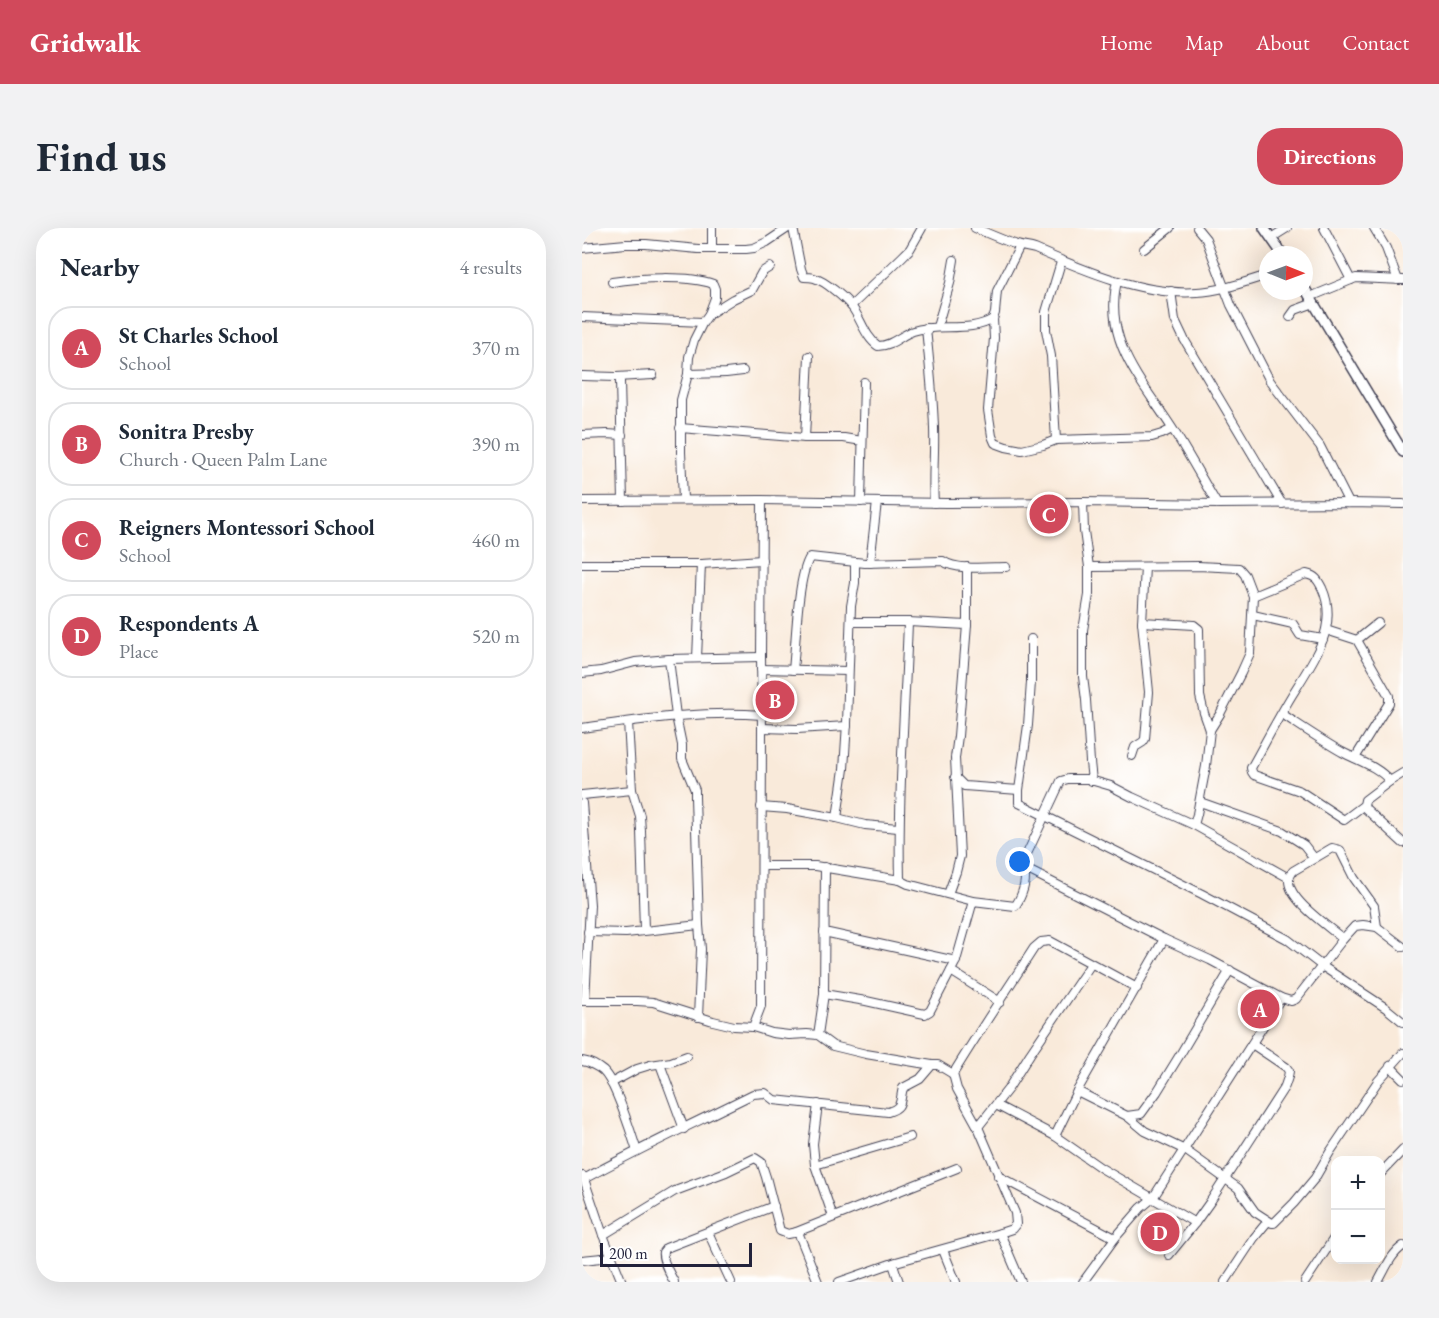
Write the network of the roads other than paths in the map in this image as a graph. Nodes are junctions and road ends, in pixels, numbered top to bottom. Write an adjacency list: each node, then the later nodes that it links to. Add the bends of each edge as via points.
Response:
1 (712, 228): 16 (street)
2 (788, 228): 16 (street, via 750,249)
3 (794, 228): 30 (street, via 804,277 828,286)
4 (922, 228): 30 (street, via 910,249)
5 (975, 228): 13 (street)
6 (1170, 228): 17 (street)
7 (1197, 228): 26 (street, via 1206,239)
8 (1264, 228): 12 (main road)
9 (1287, 228): 12 (street)
10 (1324, 228): 22 (street)
11 (1374, 228): 23 (street)
12 (1271, 238): 14 (main road)
13 (1020, 246): 19 (street); 34 (street, via 997,291)
14 (1277, 246)
15 (582, 248): 16 (street, via 636,244)
16 (712, 248)
17 (1144, 249)
18 (954, 260): 37 (street)
19 (1061, 262): 24 (street); 52 (street, via 1046,312)
20 (770, 267): 31 (street, via 762,272 752,290)
21 (1259, 278): 26 (street)
22 (1351, 280): 23 (street); 28 (street)
23 (1400, 280)
24 (1117, 281): 27 (street); 48 (street, via 1114,322 1118,335 1137,376)
25 (612, 282): 31 (street, via 710,282 715,298)
26 (1225, 288): 27 (street); 63 (street, via 1270,381 1320,446)
27 (1171, 291): 65 (street, via 1175,320 1184,339)
28 (1313, 299)
29 (1312, 300): 33 (street); 54 (main road)
30 (851, 306): 38 (street, via 879,346)
31 (709, 314): 35 (street)
32 (582, 317): 35 (street)
33 (1290, 317)
34 (993, 319): 36 (street); 39 (street)
35 (703, 322): 42 (street, via 689,357)
36 (977, 324): 37 (street); 39 (street)
37 (937, 327): 38 (street)
38 (926, 328): 62 (street, via 934,425)
39 (994, 338): 52 (street, via 988,410 995,443 1022,450)
40 (809, 356): 51 (street)
41 (743, 371): 42 (street)
42 (688, 374): 47 (street, via 681,400)
43 (653, 375): 45 (street)
44 (582, 376): 45 (street)
45 (615, 377): 50 (street, via 621,381)
46 (864, 382): 53 (street)
47 (680, 428): 51 (street); 55 (street)
48 (1172, 429): 52 (street, via 1139,438); 64 (street)
49 (582, 435): 50 (street)
50 (622, 435): 58 (street)
51 (805, 438): 53 (street)
52 (1056, 440)
53 (862, 441): 59 (street)
54 (1403, 452)
55 (683, 500): 56 (street); 58 (street)
56 (762, 500): 59 (street); 67 (street)
57 (582, 501): 58 (street)
58 (623, 501)
59 (861, 502): 60 (street)
60 (877, 502): 62 (street); 69 (street)
61 (1083, 502): 62 (street); 64 (street); 74 (street)
62 (933, 503)
63 (1348, 503): 65 (street); 66 (street)
64 (1217, 504): 65 (street)
65 (1282, 504)
66 (1403, 504)
67 (762, 560): 71 (street); 87 (street)
68 (855, 562): 69 (street); 78 (street); 91 (street, via 810,557 807,561)
69 (870, 563): 72 (street, via 943,561)
70 (582, 564): 71 (street)
71 (701, 564): 88 (street)
72 (967, 567): 73 (street); 82 (street)
73 (1006, 567)
74 (1089, 567): 75 (street); 106 (street, via 1083,677)
75 (1145, 567): 76 (street, via 1239,568); 80 (street)
76 (1253, 596): 77 (street); 83 (street, via 1312,575 1318,578 1327,599)
77 (1253, 615): 85 (street, via 1293,624 1300,635); 101 (street, via 1250,653)
78 (851, 622): 79 (street); 92 (street)
79 (908, 622): 82 (street); 120 (street)
80 (1142, 622): 101 (street, via 1194,625 1198,629 1200,696); 102 (street, via 1149,692 1147,721 1144,741 1135,747)
81 (1378, 623): 86 (street)
82 (967, 625): 105 (street)
83 (1326, 630): 85 (street); 86 (street)
84 (1031, 639): 110 (street, via 1028,725)
85 (1323, 639): 94 (street)
86 (1358, 640): 103 (street, via 1389,696 1389,704)
87 (761, 657): 88 (street); 90 (street)
88 (697, 658): 89 (street)
89 (669, 659): 93 (street); 96 (street)
90 (761, 669): 91 (street); 95 (street)
91 (793, 670): 92 (street)
92 (848, 671): 98 (street)
93 (582, 673)
94 (1282, 714): 103 (street); 115 (street, via 1251,768 1254,775 1300,791 1344,820)
95 (762, 715): 96 (street); 100 (street)
96 (676, 716): 97 (street); 130 (street, via 682,759 695,790)
97 (628, 722): 99 (street); 109 (street)
98 (847, 726): 100 (street); 118 (street)
99 (582, 728)
100 (762, 728): 116 (street)
101 (1210, 730): 113 (street)
102 (1132, 756)
103 (1355, 758): 107 (street, via 1383,772)
104 (1403, 773): 107 (street)
105 (956, 777): 108 (street); 111 (street)
106 (1092, 781): 117 (street, via 1061,781); 119 (street)
107 (1390, 781): 115 (street)
108 (964, 786): 110 (street); 111 (street)
109 (632, 790): 112 (street); 132 (street, via 641,831)
110 (1019, 790): 117 (street, via 1019,803)
111 (956, 794): 128 (street, via 960,856)
112 (582, 795)
113 (1200, 802): 119 (street); 122 (street, via 1282,831 1304,845)
114 (582, 803): 133 (street, via 590,905)
115 (1364, 805): 121 (street)
116 (761, 807): 118 (street); 123 (street)
117 (1045, 816): 125 (street); 141 (street, via 1257,922)
118 (837, 818): 120 (street)
119 (1194, 825): 126 (street)
120 (898, 828): 127 (street)
121 (1403, 843)
122 (1314, 858): 126 (street); 131 (street, via 1332,848 1340,850 1374,906)
123 (762, 866): 124 (street); 151 (street, via 761,1006)
124 (825, 867): 127 (street); 134 (street)
125 (1024, 868): 129 (street, via 1025,880 1015,906); 135 (street)
126 (1289, 878): 136 (street, via 1300,903)
127 (900, 880): 128 (street)
128 (948, 894): 129 (street)
129 (972, 901): 139 (street)
130 (699, 925): 132 (street); 149 (street)
131 (1377, 927): 136 (street, via 1355,926); 137 (street)
132 (644, 930): 133 (street)
133 (588, 932): 138 (street)
134 (824, 932): 139 (street); 145 (street)
135 (1164, 939): 142 (street); 144 (street)
136 (1343, 939): 141 (street)
137 (1403, 947)
138 (584, 958): 147 (street)
139 (956, 961): 143 (street)
140 (1091, 964): 144 (street); 148 (street, via 1050,941 1041,942); 165 (street)
141 (1322, 966): 146 (street, via 1296,999); 150 (street)
142 (1230, 970): 146 (street); 166 (street, via 1157,1092 1141,1114)
143 (951, 971): 145 (street, via 925,1014); 148 (street)
144 (1137, 988): 163 (street)
145 (824, 993): 152 (street)
146 (1281, 998): 153 (street)
147 (584, 1001): 149 (street, via 653,1002)
148 (1000, 1002): 160 (street)
149 (698, 1017): 151 (street)
150 (1403, 1022)
151 (753, 1028): 152 (street, via 789,1035)
152 (818, 1035): 158 (street, via 833,1046)
153 (1252, 1044): 171 (street); 179 (street, via 1286,1067 1288,1077)
154 (1403, 1053): 159 (street)
155 (687, 1056): 157 (street)
156 (582, 1061): 162 (street, via 604,1071)
157 (660, 1064): 162 (street, via 637,1069); 168 (street)
158 (932, 1065): 160 (street); 164 (street, via 920,1079 903,1088 896,1110)
159 (1390, 1066): 161 (street); 183 (street, via 1315,1178 1274,1223)
160 (953, 1074): 167 (street)
161 (1403, 1079)
162 (611, 1083): 172 (street)
163 (1077, 1091): 166 (street); 169 (street)
164 (818, 1104): 168 (street, via 753,1094); 174 (street, via 813,1144)
165 (996, 1105): 167 (street); 169 (street)
166 (1127, 1116): 171 (street, via 1145,1131)
167 (978, 1127): 178 (street)
168 (684, 1129): 172 (street)
169 (1055, 1136): 180 (street)
170 (910, 1137): 174 (street)
171 (1185, 1150): 179 (street); 180 (street)
172 (637, 1151): 177 (street)
173 (1402, 1154): 176 (street)
174 (815, 1165): 182 (street)
175 (957, 1168): 182 (street)
176 (1385, 1169)
177 (583, 1176): 188 (street)
178 (998, 1176): 187 (street, via 1016,1224); 189 (street)
179 (1226, 1178): 183 (street); 184 (street)
180 (1153, 1198): 184 (street); 189 (street)
181 (774, 1206): 185 (street); 186 (street, via 780,1231); 188 (street, via 761,1162 755,1158 675,1191)
182 (833, 1217): 186 (street)
183 (1268, 1221): 206 (street)
184 (1195, 1223): 193 (street)
185 (708, 1232): 198 (street, via 663,1252); 199 (street)
186 (794, 1233): 200 (street, via 798,1232)
187 (1000, 1233): 192 (street); 204 (street)
188 (603, 1235): 194 (street)
189 (1115, 1238): 205 (street)
190 (1331, 1241): 207 (street)
191 (1403, 1246): 208 (street)
192 (943, 1250): 196 (street); 203 (street)
193 (1168, 1255)
194 (612, 1257): 195 (street); 197 (street)
195 (582, 1260)
196 (893, 1264): 201 (street); 202 (street)
197 (622, 1282)
198 (674, 1282)
199 (731, 1282)
200 (818, 1282)
201 (839, 1282)
202 (899, 1282)
203 (956, 1282)
204 (1021, 1282)
205 (1083, 1282)
206 (1225, 1282)
207 (1305, 1282)
208 (1378, 1282)

